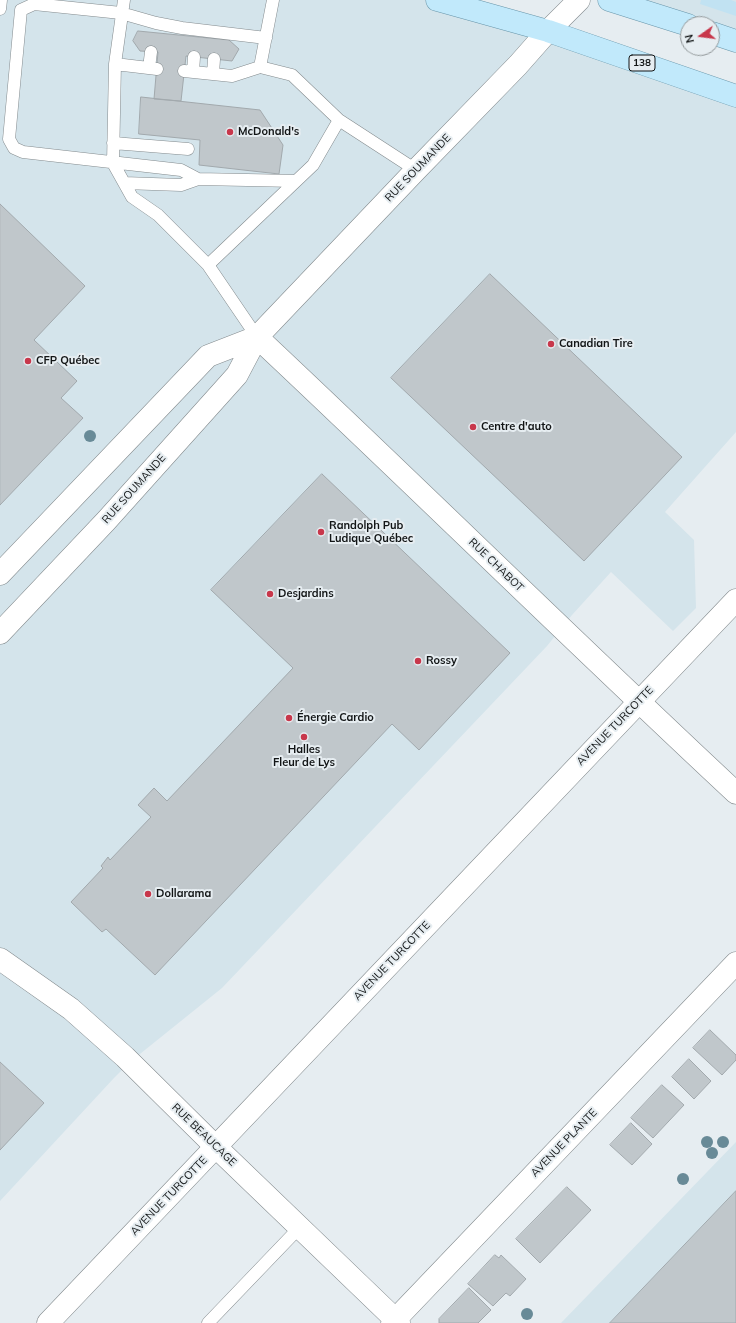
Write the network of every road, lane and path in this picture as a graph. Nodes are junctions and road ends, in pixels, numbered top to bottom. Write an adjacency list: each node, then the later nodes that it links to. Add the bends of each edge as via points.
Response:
1 (124, 0): 6 (lane)
2 (273, 0): 10 (lane)
3 (437, 0): 8 (main road, 138)
4 (579, 0): 8 (street, RUE SOUMANDE)
5 (609, 0): 7 (main road)
6 (121, 13): 10 (lane, via 154,28); 15 (lane); 22 (lane, via 34,4 22,10 9,139 14,148 23,152)
7 (680, 22)
8 (548, 31): 18 (main road, 138); 23 (street, RUE SOUMANDE)
9 (720, 35): 11 (main road)
10 (266, 38): 16 (lane)
11 (736, 40)
12 (151, 52): 15 (lane, via 153,69)
13 (194, 57): 17 (lane, via 188,72)
14 (214, 59): 17 (lane)
15 (115, 64): 20 (lane)
16 (260, 67): 17 (lane, via 232,76); 19 (lane, via 292,75)
17 (213, 74)
18 (736, 96)
19 (339, 120): 23 (lane); 25 (lane, via 313,165)
20 (113, 143): 21 (lane); 22 (lane)
21 (188, 149)
22 (112, 163): 24 (lane, via 181,170); 26 (lane)
23 (416, 170): 28 (street, RUE SOUMANDE)
24 (198, 179): 25 (lane); 26 (lane, via 182,185)
25 (296, 181): 27 (lane)
26 (124, 183): 27 (lane, via 132,197 158,215)
27 (208, 265): 28 (lane)
28 (257, 337): 29 (street, RUE SOUMANDE, via 208,356); 31 (street, RUE SOUMANDE, via 237,375 106,521); 32 (street, RUE CHABOT)
29 (0, 574)
30 (736, 600): 32 (street, AVENUE TURCOTTE)
31 (0, 633)
32 (638, 702): 33 (street, RUE CHABOT); 36 (street, AVENUE TURCOTTE)
33 (736, 793)
34 (0, 959): 36 (street, RUE BEAUCAGE, via 77,1014)
35 (736, 962): 38 (street, AVENUE PLANTE)
36 (216, 1147): 37 (street, RUE BEAUCAGE); 39 (street, AVENUE TURCOTTE)
37 (300, 1228): 38 (street, RUE BEAUCAGE); 40 (lane)
38 (395, 1322)
39 (48, 1323)
40 (208, 1323)

